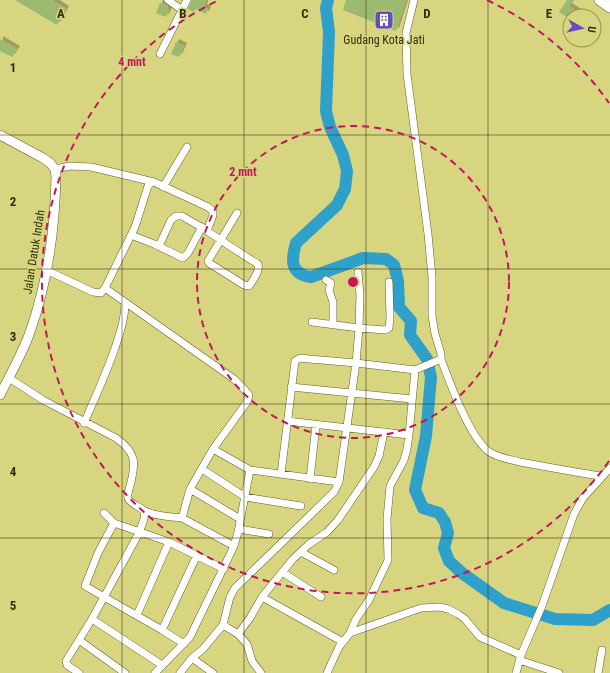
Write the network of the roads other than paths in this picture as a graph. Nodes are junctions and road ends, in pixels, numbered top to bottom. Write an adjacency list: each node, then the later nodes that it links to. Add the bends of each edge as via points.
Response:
1 (168, 0): 6 (street)
2 (187, 0): 6 (street)
3 (414, 0): 27 (street, via 406,33 407,74 428,234 432,316 442,354)
4 (600, 0): 5 (main road)
5 (610, 6)
6 (182, 10): 7 (street)
7 (160, 54)
8 (0, 135): 10 (street, via 43,158)
9 (187, 148): 12 (street)
10 (55, 169): 11 (street, via 70,166 91,167); 18 (street, Jalan Datuk Indah, via 55,193)
11 (154, 182): 12 (street); 15 (street, via 148,186)
12 (163, 187): 14 (street, via 213,211)
13 (237, 213): 16 (street)
14 (204, 229): 16 (street); 17 (street, via 184,258); 17 (street, via 182,216 176,216)
15 (131, 235): 17 (street); 22 (street)
16 (221, 240): 16 (street, via 258,264 258,272 249,286 208,261)
17 (159, 246)
18 (46, 270): 22 (street, via 93,292 101,293); 30 (street, Jalan Datuk Indah, via 28,336)
19 (358, 272): 26 (street)
20 (326, 280): 25 (street, via 331,283 329,290 333,302)
21 (389, 282): 26 (street, via 389,328)
22 (105, 288): 23 (street)
23 (125, 303): 36 (street, via 123,322 108,367); 41 (street, via 234,379 249,395 247,402)
24 (312, 322): 25 (street)
25 (333, 325): 26 (street)
26 (359, 328): 28 (street)
27 (439, 361): 29 (street); 46 (street, via 480,443 489,452 502,458)
28 (356, 363): 29 (street); 31 (street, via 300,358 295,361); 32 (street)
29 (419, 369): 34 (street)
30 (9, 378): 33 (street, Jalan Datuk Indah); 36 (street)
31 (291, 387): 32 (street); 35 (street)
32 (352, 394): 34 (street); 38 (street)
33 (0, 395)
34 (412, 399): 40 (street)
35 (287, 421): 37 (street); 45 (street)
36 (84, 423): 52 (street, via 116,438 131,451 135,461 128,498)
37 (316, 424): 38 (street); 47 (street)
38 (346, 428): 39 (street); 48 (street)
39 (384, 432): 40 (street); 62 (street, via 379,456 356,495 327,532)
40 (409, 434): 74 (street, via 404,460 390,486 387,519 388,560)
41 (214, 449): 43 (street); 44 (street)
42 (610, 468): 46 (street)
43 (202, 469): 49 (street); 50 (street)
44 (250, 470): 45 (street); 50 (street)
45 (281, 474): 47 (street)
46 (601, 476): 80 (street, via 574,514 542,606)
47 (310, 479): 48 (street)
48 (339, 482): 72 (street, via 334,492 235,588)
49 (190, 489): 54 (street); 55 (street)
50 (245, 497): 51 (street); 55 (street)
51 (301, 506)
52 (145, 511): 54 (street); 58 (street)
53 (104, 513): 56 (street)
54 (182, 518): 61 (street)
55 (240, 519): 57 (street)
56 (114, 523): 58 (street); 68 (street, via 85,584 87,588)
57 (239, 529): 59 (street); 61 (street)
58 (139, 532): 60 (street); 68 (street)
59 (269, 534)
60 (169, 542): 63 (street); 70 (street)
61 (234, 546): 64 (street)
62 (300, 552): 65 (street); 66 (street)
63 (197, 555): 64 (street); 73 (street)
64 (224, 569): 78 (street)
65 (334, 570)
66 (282, 572): 67 (street); 69 (street)
67 (321, 596)
68 (104, 597): 70 (street); 71 (street)
69 (262, 597): 75 (street); 77 (street)
70 (137, 615): 73 (street)
71 (92, 619): 76 (street); 82 (street)
72 (223, 625): 75 (street); 81 (street)
73 (162, 630): 78 (street)
74 (350, 633): 77 (street); 80 (street, via 421,608 440,607 465,619 480,637)
75 (238, 634): 88 (street, via 247,644 252,661)
76 (79, 640): 83 (street, via 66,661); 84 (street)
77 (342, 642): 89 (street)
78 (184, 644): 82 (street)
79 (602, 650): 92 (street)
80 (520, 657): 90 (street); 91 (street)
81 (192, 658): 86 (street); 87 (street)
82 (162, 665): 85 (street)
83 (75, 672)
84 (125, 673)
85 (155, 673)
86 (180, 673)
87 (214, 673)
88 (261, 673)
89 (327, 673)
90 (516, 673)
91 (559, 673)
92 (598, 673)

